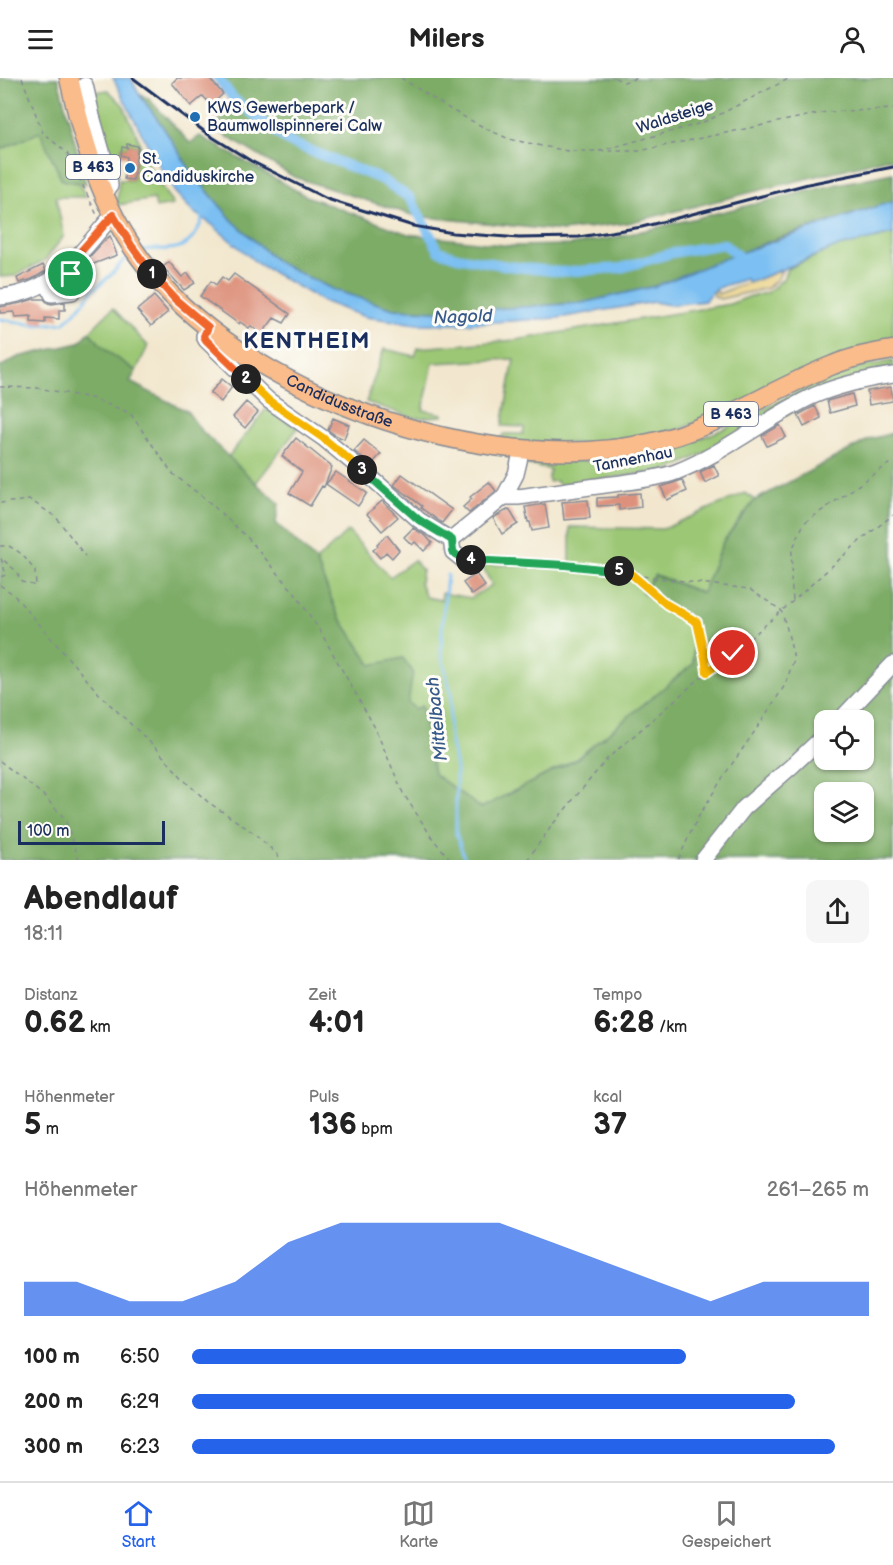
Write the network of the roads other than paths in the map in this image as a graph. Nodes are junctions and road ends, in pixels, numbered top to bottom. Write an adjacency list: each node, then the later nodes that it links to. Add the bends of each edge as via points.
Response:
1 (77, 81): 2 (main road, Candidusstraße / B 463, via 88,153 104,195)
2 (108, 221): 3 (street); 6 (main road, Candidusstraße / B 463, via 176,300)
3 (67, 267): 4 (street); 4 (street, via 72,292 52,294)
4 (47, 282): 5 (street, via 19,295)
5 (0, 297)
6 (208, 327): 9 (main road, Candidusstraße / B 463, via 268,368 355,409 453,439); 11 (street, via 206,340 268,400 323,438 419,520)
7 (893, 350): 9 (main road, Candidusstraße / B 463, via 835,364 679,435 592,451)
8 (893, 375): 10 (street, Tannenhau, via 830,389 675,472 635,481)
9 (522, 449): 10 (street, via 516,474)
10 (504, 497): 11 (street)
11 (452, 540): 12 (street, via 453,552 463,560)
12 (478, 560)
13 (893, 664): 14 (street)
14 (849, 710)
15 (814, 746): 16 (street, via 744,808)
16 (704, 860)

